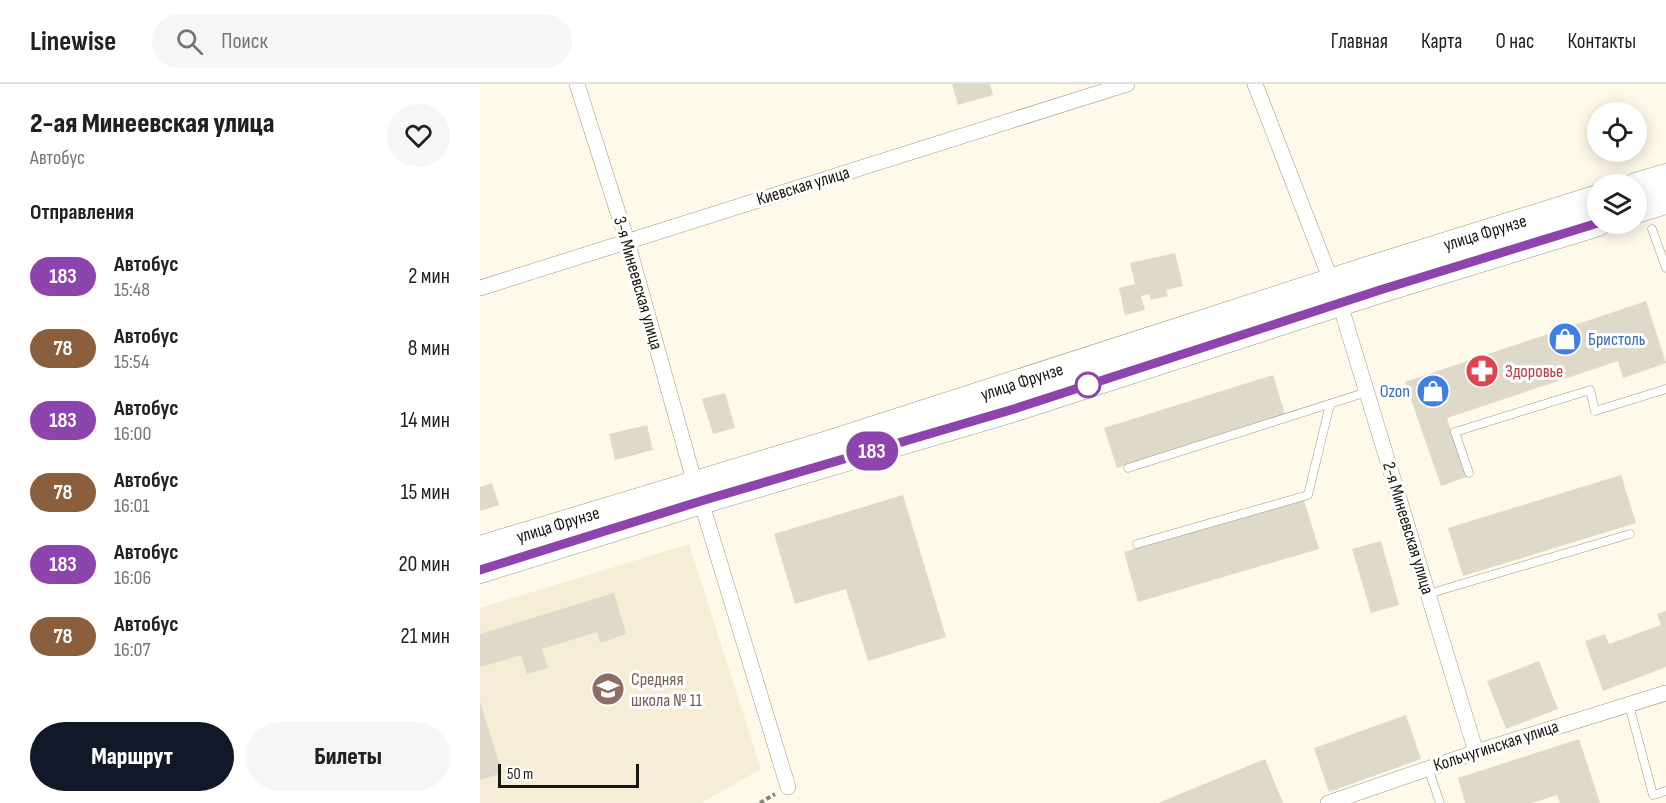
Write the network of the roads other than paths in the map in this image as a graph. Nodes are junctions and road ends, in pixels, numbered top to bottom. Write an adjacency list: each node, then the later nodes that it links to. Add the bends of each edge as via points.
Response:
1 (577, 84): 11 (street, 3-я Минеевская улица)
2 (1127, 84): 11 (street, Киевская улица)
3 (1255, 84): 14 (street, 2-я Минеевская улица)
4 (1666, 177): 5 (highway)
5 (1647, 183)
6 (1587, 201): 14 (highway, улица Фрунзе, via 1385,265)
7 (1666, 201): 8 (highway)
8 (1647, 217)
9 (1587, 226): 14 (highway, улица Фрунзе)
10 (1647, 227): 12 (lane)
11 (627, 241): 13 (street, Киевская улица); 20 (street, 3-я Минеевская улица)
12 (1666, 268)
13 (480, 288)
14 (1336, 293): 16 (street, 2-я Минеевская улица); 20 (highway, улица Фрунзе, via 828,444)
15 (1666, 389): 19 (lane, via 1595,411 1590,390 1455,432)
16 (1367, 392): 17 (lane); 25 (street, 2-я Минеевская улица)
17 (1329, 404): 18 (lane); 22 (lane, via 1308,495)
18 (1128, 468)
19 (1469, 473)
20 (698, 493): 23 (highway, улица Фрунзе); 24 (highway, улица Фрунзе); 30 (street, 3-я Минеевская улица)
21 (1630, 534): 25 (lane)
22 (1137, 544)
23 (480, 549)
24 (480, 570)
25 (1428, 594): 28 (street, 2-я Минеевская улица)
26 (1666, 693): 27 (street, Кольчугинская улица)
27 (1629, 705): 28 (street, Кольчугинская улица); 31 (lane, via 1653,795)
28 (1476, 752): 29 (street, Кольчугинская улица)
29 (1428, 768): 32 (street, Кольчугинская улица); 33 (lane)
30 (788, 787)
31 (1666, 791)
32 (1328, 803)
33 (1440, 803)

